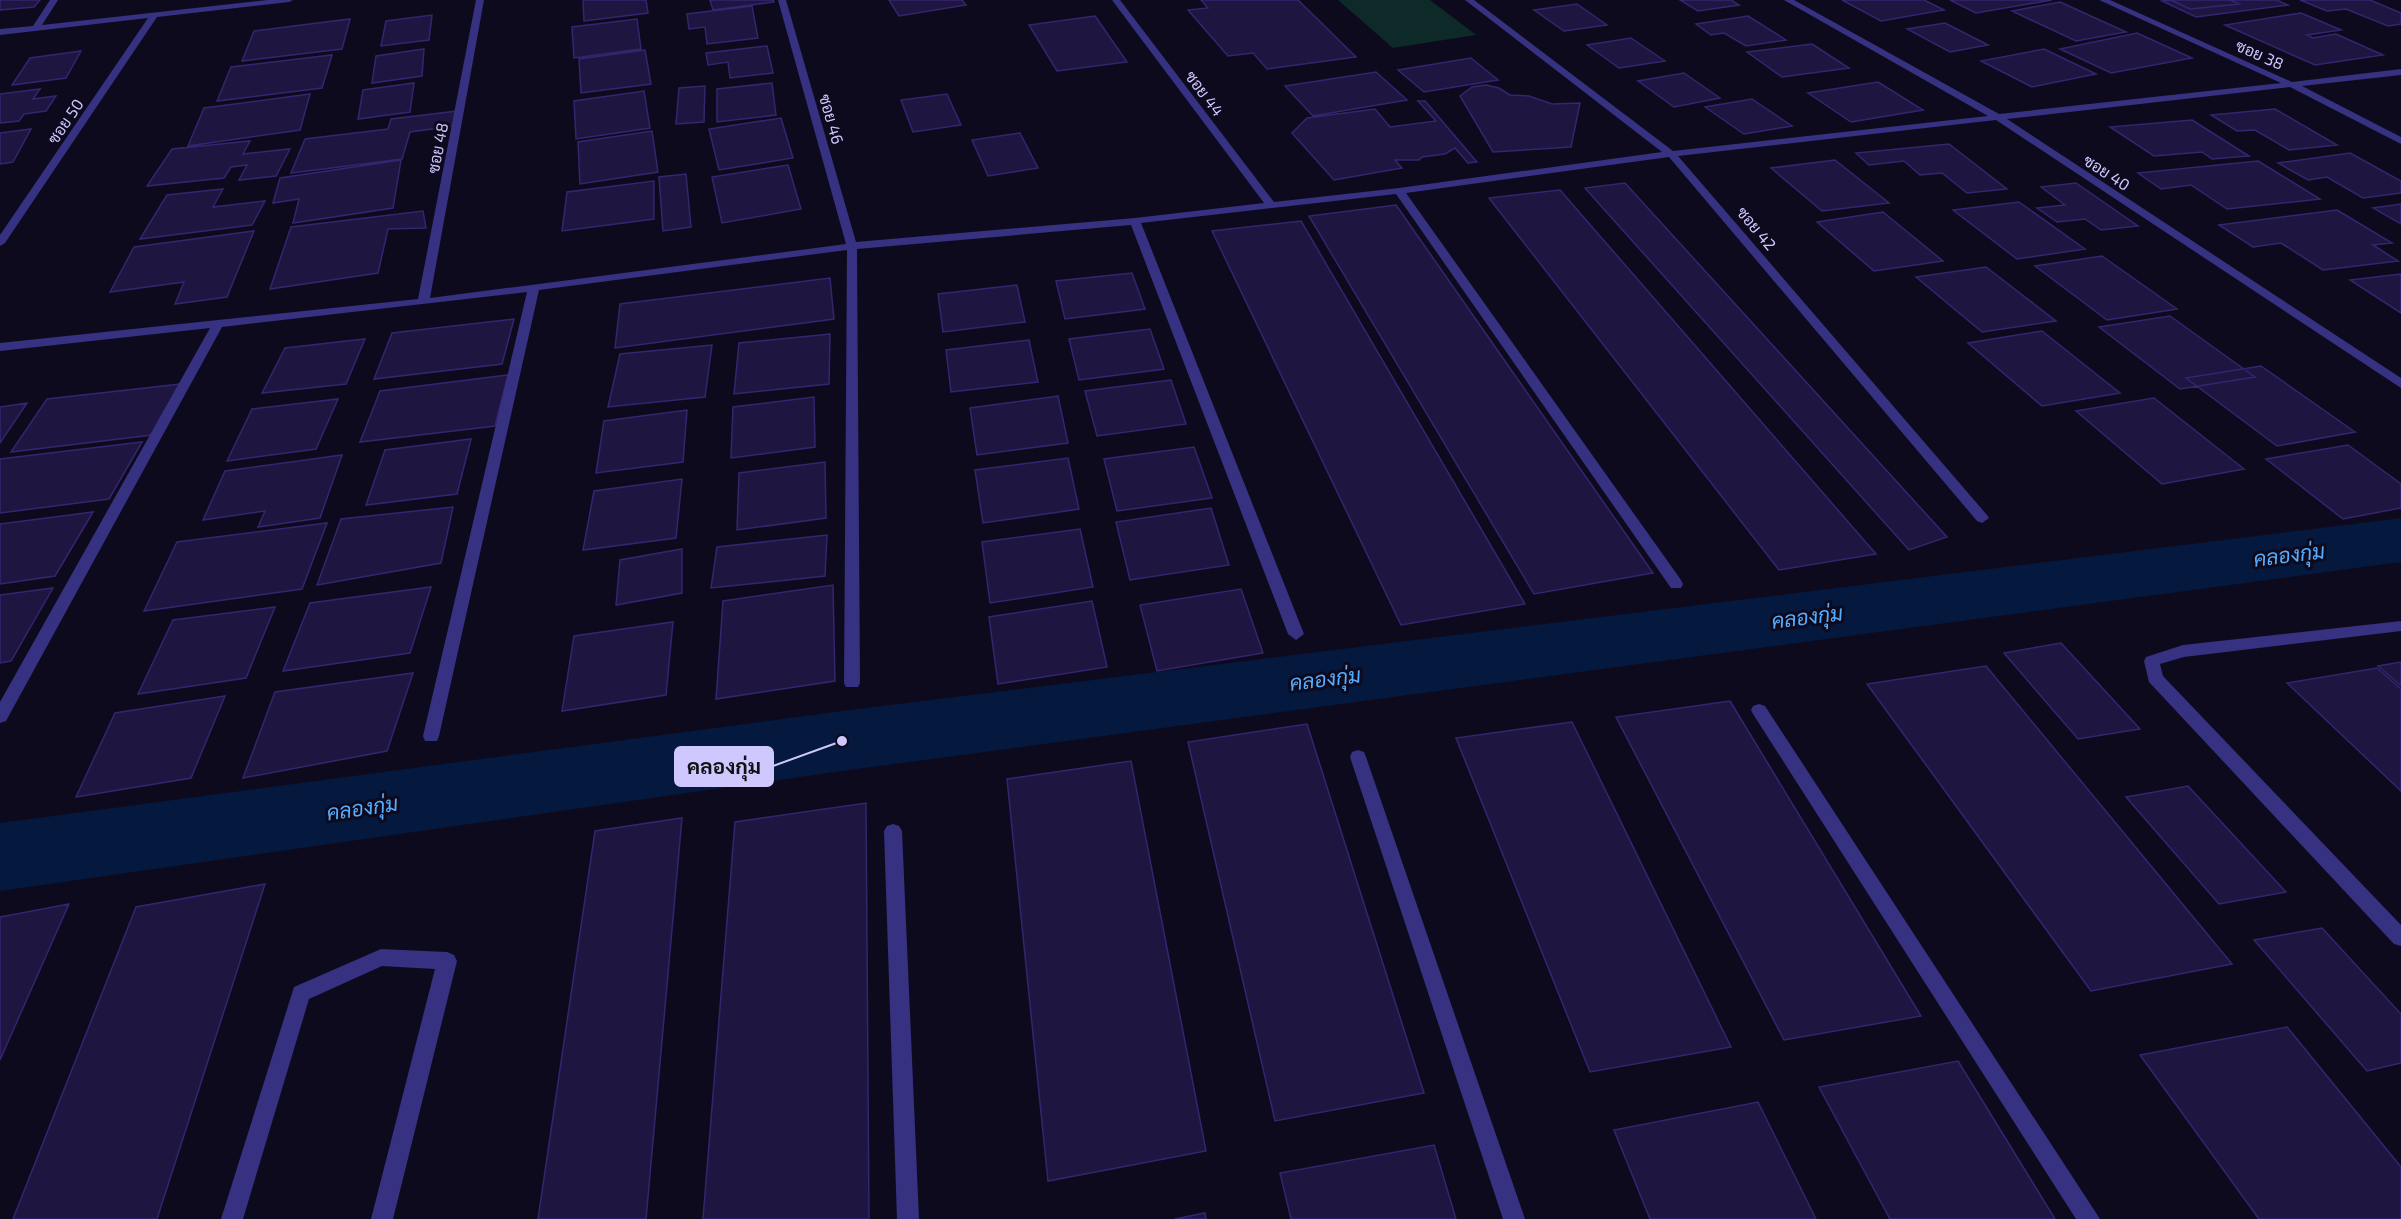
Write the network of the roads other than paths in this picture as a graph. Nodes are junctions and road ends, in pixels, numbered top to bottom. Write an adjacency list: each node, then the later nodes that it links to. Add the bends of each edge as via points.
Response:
1 (54, 0): 11 (street)
2 (289, 0): 9 (street)
3 (480, 0): 24 (street, ซอย 48)
4 (782, 0): 22 (street, ซอย 46)
5 (1116, 0): 19 (street, ซอย 44)
6 (1469, 0): 17 (street, ซอย 42)
7 (1788, 0): 15 (street, ซอย 40)
8 (2103, 0): 14 (street, ซอย 38)
9 (278, 1): 10 (street)
10 (155, 14): 11 (street); 21 (street, ซอย 50)
11 (36, 28): 12 (street)
12 (0, 32)
13 (2401, 72): 14 (street)
14 (2295, 86): 15 (street); 16 (street, ซอย 38)
15 (2001, 119): 17 (street); 27 (street, ซอย 40)
16 (2401, 141)
17 (1671, 154): 18 (street); 28 (street, ซอย 42)
18 (1399, 191): 19 (street); 29 (street)
19 (1270, 204): 20 (street)
20 (1135, 221): 22 (street); 31 (street)
21 (0, 243)
22 (852, 246): 23 (street); 32 (street, ซอย 46)
23 (533, 290): 24 (street); 35 (street)
24 (423, 302): 25 (street)
25 (219, 322): 26 (street); 34 (street)
26 (0, 346)
27 (2401, 384)
28 (1982, 518)
29 (1676, 584)
30 (2401, 626): 38 (street, via 2183,651 2152,661 2155,678)
31 (1296, 634)
32 (852, 682)
33 (1759, 710): 43 (street)
34 (0, 717)
35 (431, 736)
36 (1358, 757): 42 (street)
37 (893, 831): 41 (street)
38 (2401, 938)
39 (232, 1219): 40 (street, via 301,993 381,957 447,961)
40 (382, 1219)
41 (908, 1219)
42 (1514, 1219)
43 (2088, 1219)

